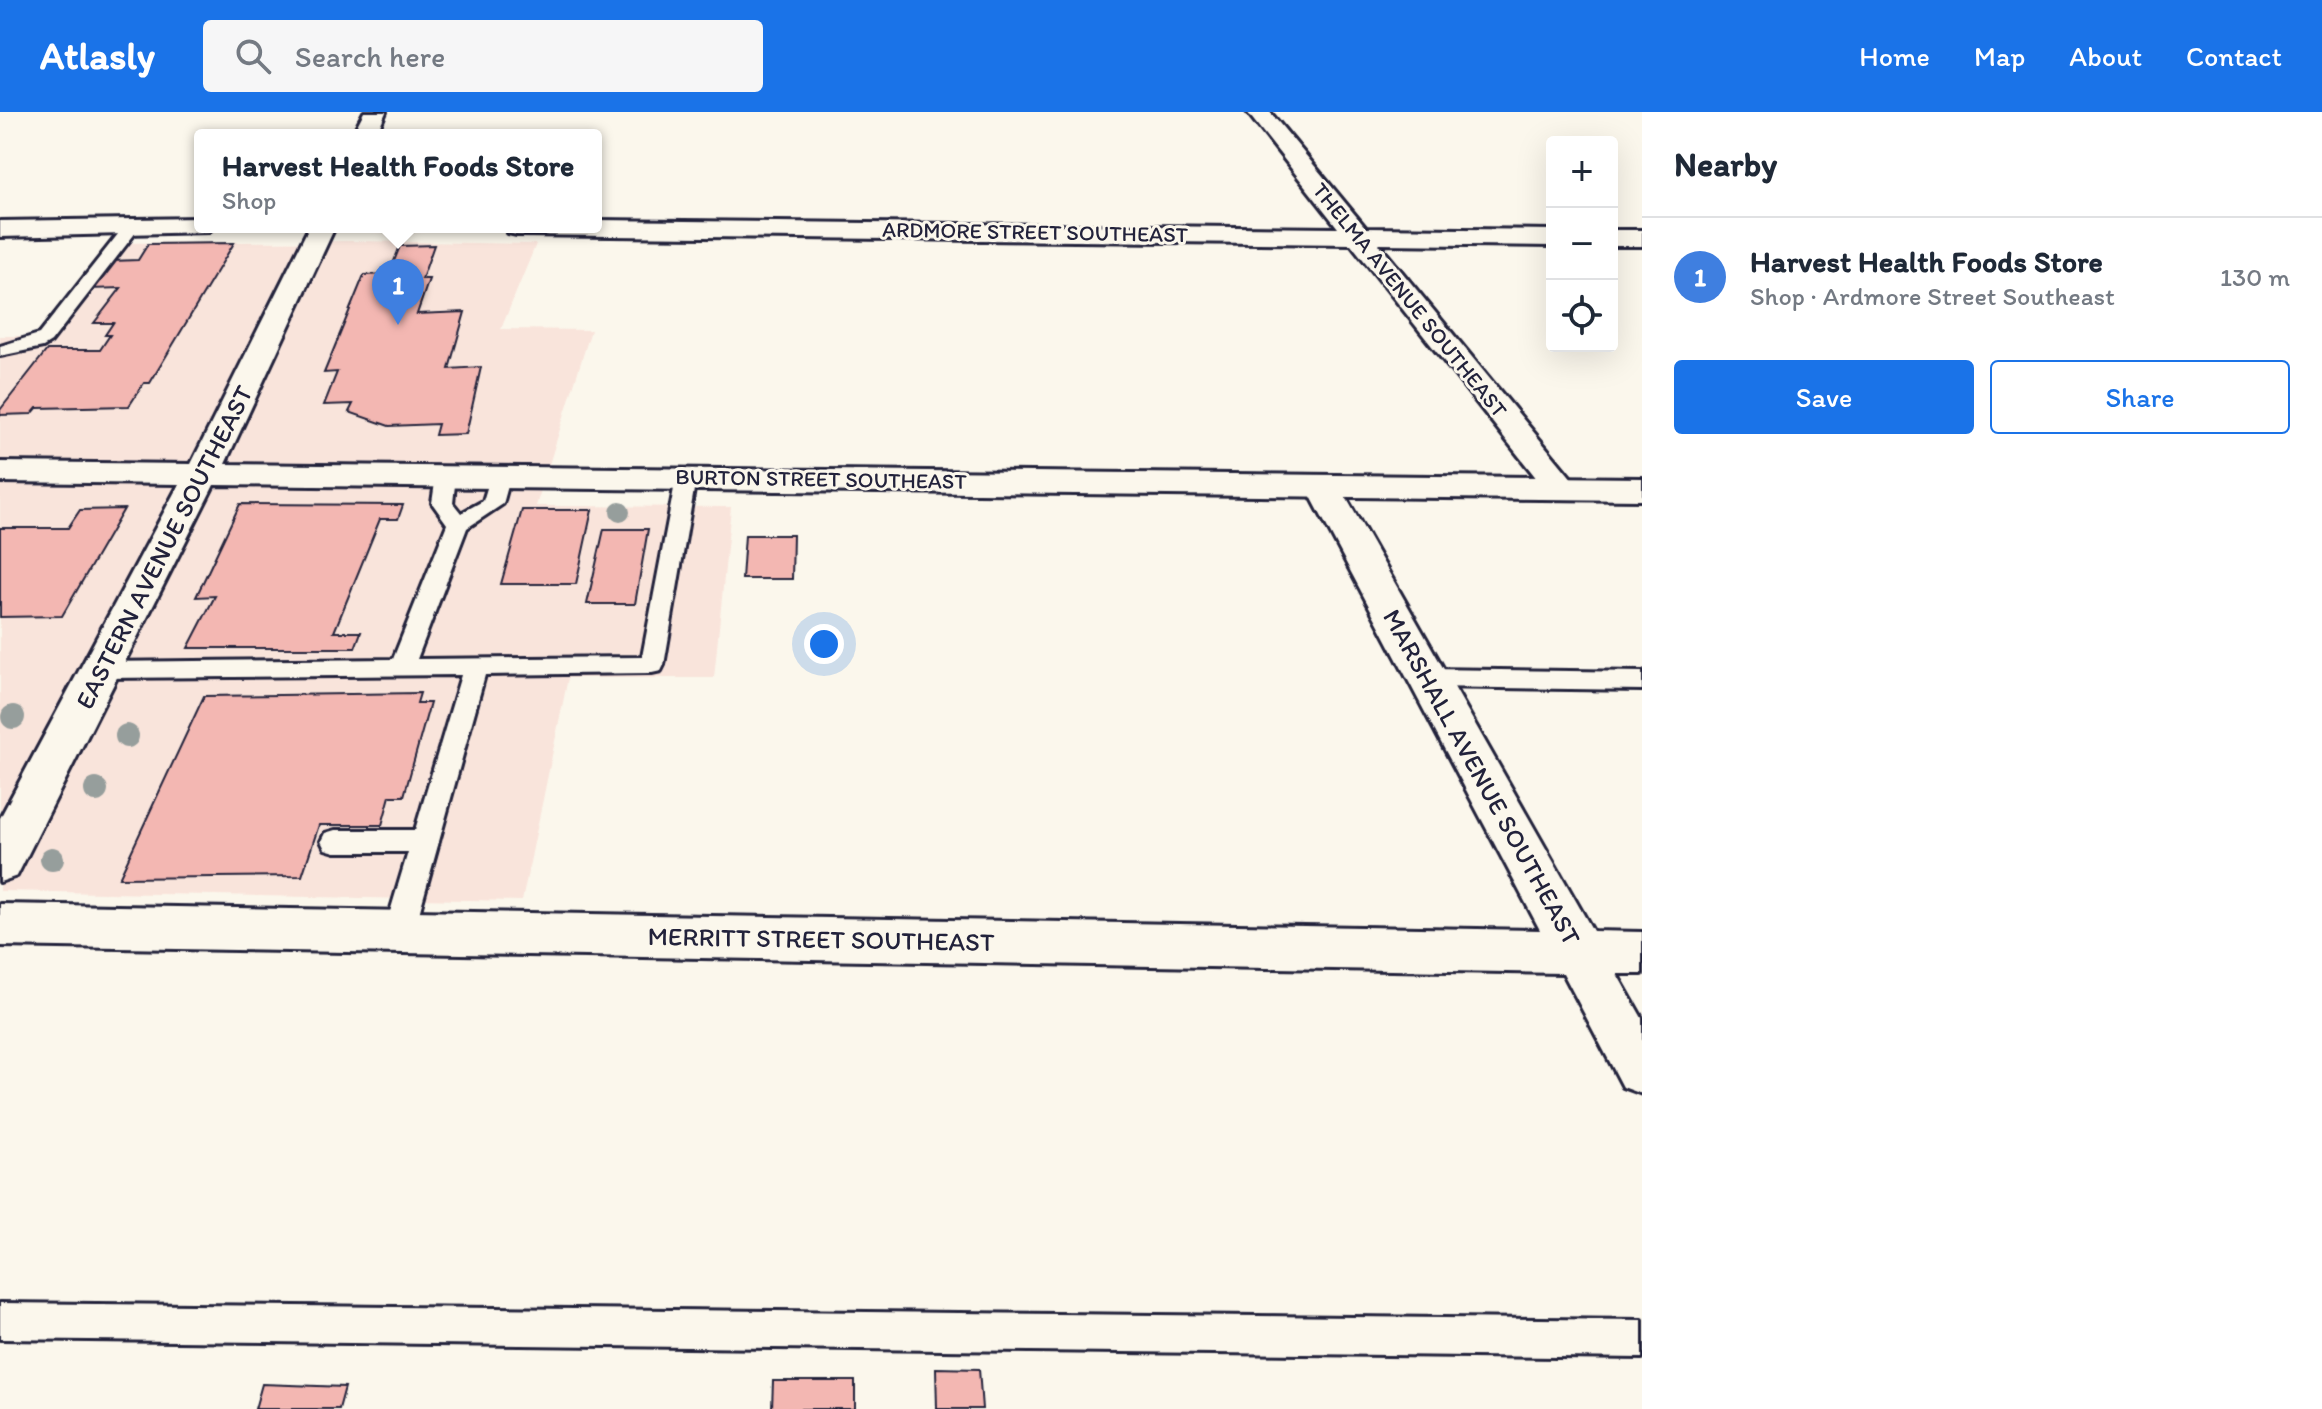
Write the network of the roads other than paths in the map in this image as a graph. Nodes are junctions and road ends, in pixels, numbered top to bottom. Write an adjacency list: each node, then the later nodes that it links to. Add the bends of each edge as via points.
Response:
1 (1258, 112): 7 (street, THELMA AVENUE SOUTHEAST)
2 (194, 226): 3 (street)
3 (132, 227): 5 (street); 11 (lane, via 45,338)
4 (602, 228): 7 (street, ARDMORE STREET SOUTHEAST)
5 (0, 229)
6 (319, 233): 13 (street, EASTERN AVENUE SOUTHEAST)
7 (1359, 236): 8 (street, ARDMORE STREET SOUTHEAST); 18 (street, THELMA AVENUE SOUTHEAST)
8 (1546, 238)
9 (1618, 238): 10 (street)
10 (1642, 238)
11 (0, 351)
12 (0, 472): 13 (street, BURTON STREET SOUTHEAST)
13 (203, 472): 15 (street, BURTON STREET SOUTHEAST); 23 (street, EASTERN AVENUE SOUTHEAST)
14 (501, 475): 15 (street, BURTON STREET SOUTHEAST); 16 (street, BURTON STREET SOUTHEAST); 20 (lane, via 493,504)
15 (446, 476): 20 (lane, via 442,503)
16 (686, 478): 17 (street, BURTON STREET SOUTHEAST); 21 (lane, via 652,665)
17 (1322, 485): 18 (street, BURTON STREET SOUTHEAST); 24 (street, MARSHALL AVENUE SOUTHEAST)
18 (1561, 487): 19 (street, BURTON STREET SOUTHEAST)
19 (1642, 489)
20 (458, 524): 22 (lane)
21 (476, 665): 22 (lane); 27 (lane)
22 (402, 666): 23 (lane)
23 (101, 670): 28 (street, EASTERN AVENUE SOUTHEAST)
24 (1428, 678): 25 (lane); 31 (street, MARSHALL AVENUE SOUTHEAST)
25 (1642, 681)
26 (335, 841): 27 (lane)
27 (425, 841): 30 (lane)
28 (5, 845)
29 (0, 925): 30 (street, MERRITT STREET SOUTHEAST)
30 (399, 932): 31 (street, MERRITT STREET SOUTHEAST)
31 (1578, 952): 32 (street, MERRITT STREET SOUTHEAST); 33 (street, MARSHALL AVENUE SOUTHEAST)
32 (1642, 953)
33 (1642, 1069)
34 (0, 1321): 35 (lane)
35 (1642, 1339)

